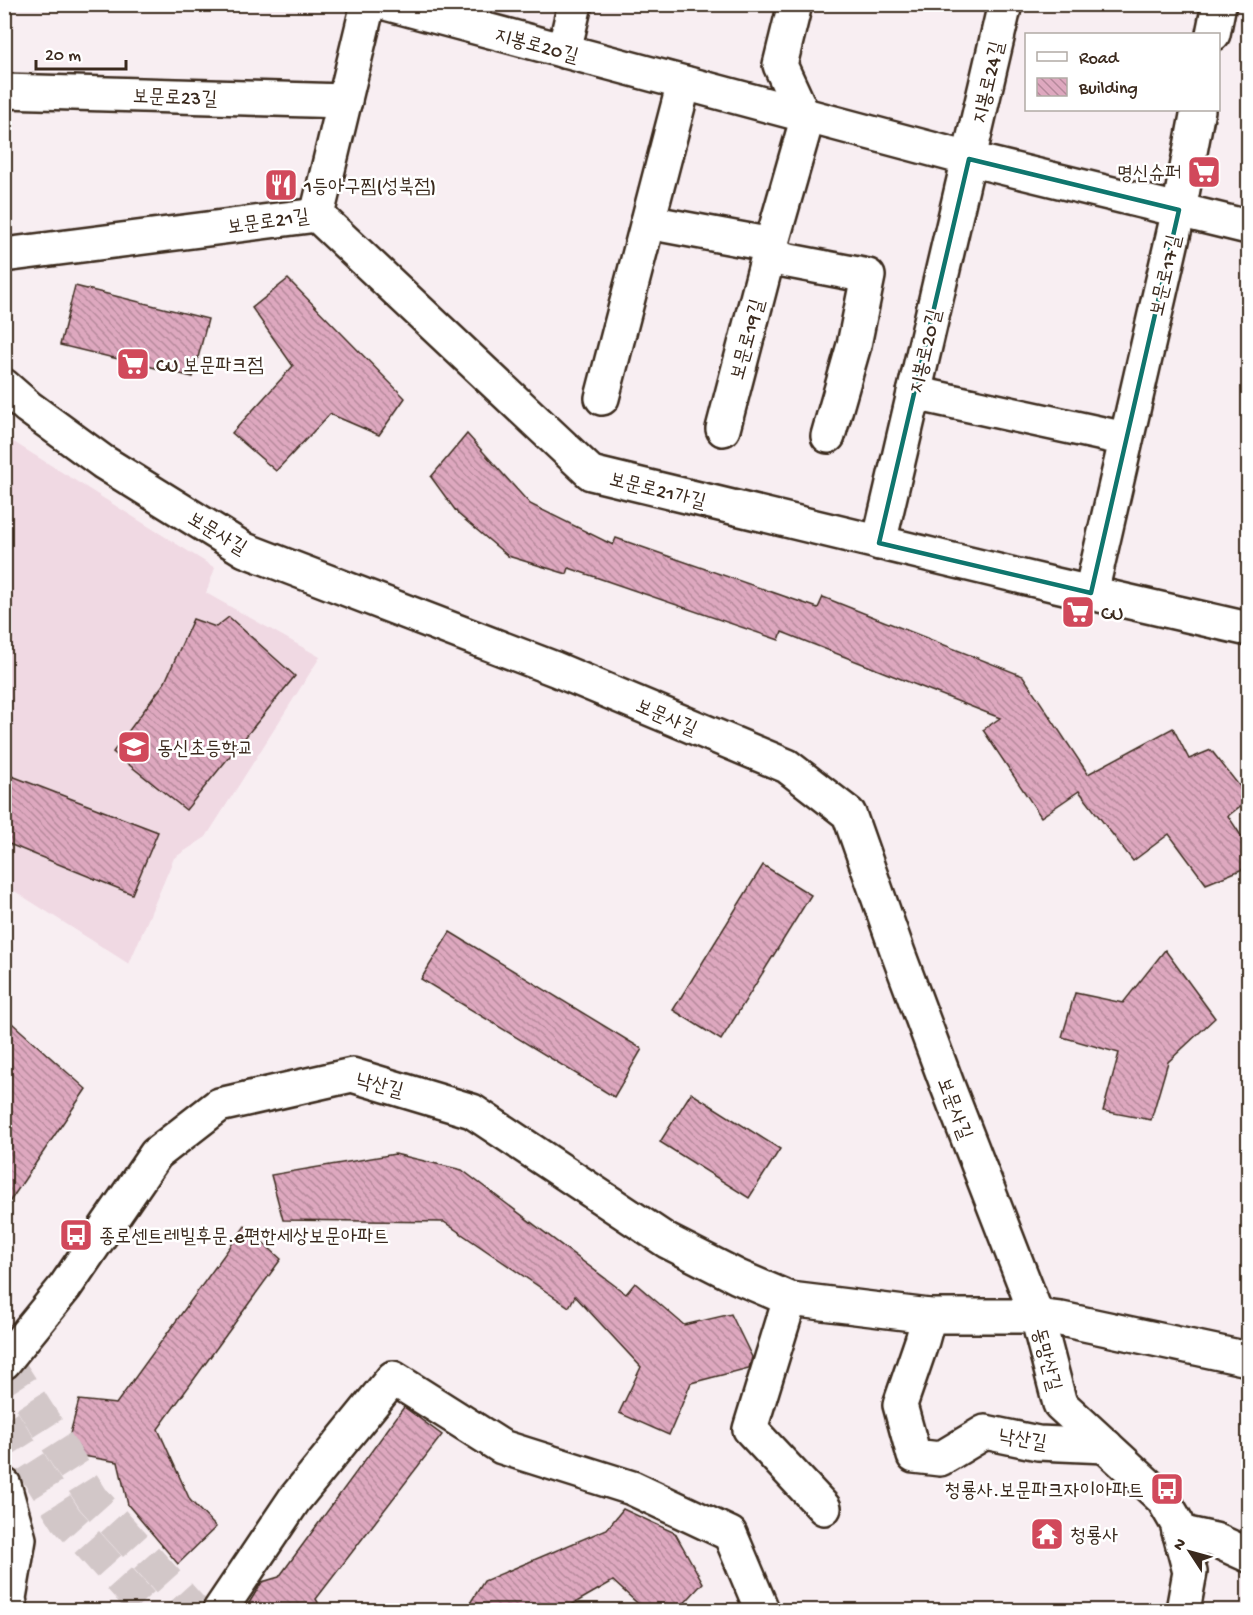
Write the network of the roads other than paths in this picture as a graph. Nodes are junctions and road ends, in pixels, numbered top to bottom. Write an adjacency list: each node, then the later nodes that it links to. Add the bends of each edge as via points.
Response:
1 (369, 4): 11 (street, 보문로21길)
2 (389, 4): 8 (street, 지봉로20길)
3 (575, 4): 8 (street)
4 (795, 4): 13 (street, via 780,65)
5 (1005, 4): 14 (street, 지봉로24길)
6 (1219, 4): 7 (street)
7 (1213, 33)
8 (564, 51): 9 (street, 지봉로20길)
9 (684, 83): 13 (street, 지봉로20길); 17 (street)
10 (4, 91): 11 (street, 보문로23길)
11 (345, 102): 16 (street, 보문로21길)
12 (1198, 111): 15 (street, 보문로17길)
13 (806, 116): 14 (street, 지봉로20길); 19 (street, 보문로19길)
14 (969, 159): 15 (street, 지봉로20길); 22 (street, 지봉로20길)
15 (1179, 210): 18 (street, 지봉로20길); 26 (street, 보문로17길)
16 (318, 215): 20 (street, 보문로21길); 27 (street, 보문로21가길, via 591,472)
17 (648, 222): 19 (street, via 761,243); 23 (street)
18 (1248, 227)
19 (770, 249): 24 (street, 보문로19길); 25 (street, via 784,260 868,276 854,345)
20 (4, 255)
21 (4, 386): 32 (street, 보문사길, via 103,462 245,550 555,669 786,766 849,814 927,1031)
22 (914, 393): 26 (street); 27 (street, 지봉로20길)
23 (602, 398)
24 (723, 429)
25 (828, 436)
26 (1126, 439): 28 (street, 보문로17길)
27 (879, 543): 28 (street, 보문로21가길)
28 (1090, 593): 29 (street, 보문로21가길)
29 (1248, 629)
30 (790, 1299): 31 (street, 낙산길); 34 (street, 낙산길, via 667,1241 472,1111 352,1075 219,1105 156,1154 65,1287); 37 (street, via 750,1429)
31 (929, 1316): 32 (street, 낙산길); 35 (street, 낙산길, via 900,1405 914,1456 940,1459 985,1432 1038,1443)
32 (1037, 1316): 33 (street, 동망산길); 35 (street, 동망산길, via 1060,1404)
33 (1248, 1359)
34 (4, 1362)
35 (1106, 1446): 38 (street, 동망산길, via 1163,1499)
36 (4, 1485): 40 (street, via 19,1539 9,1598)
37 (824, 1508)
38 (1179, 1532): 39 (street, via 1215,1540); 43 (street, 동망산길, via 1190,1572)
39 (1248, 1555)
40 (11, 1611)
41 (220, 1611): 42 (street, via 294,1500 393,1378 502,1446 632,1488 730,1534)
42 (762, 1611)
43 (1183, 1611)

